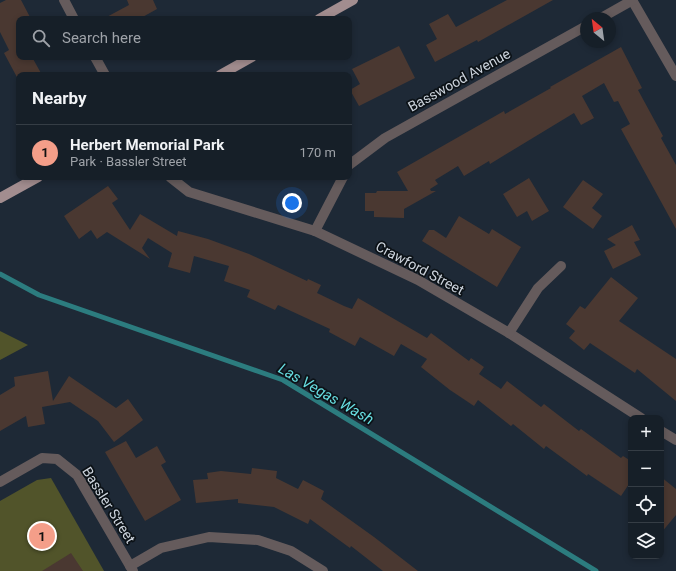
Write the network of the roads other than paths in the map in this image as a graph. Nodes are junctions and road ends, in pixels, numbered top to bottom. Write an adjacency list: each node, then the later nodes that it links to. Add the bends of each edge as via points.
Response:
1 (64, 0): 5 (street)
2 (352, 0): 6 (main road)
3 (632, 0): 4 (street); 12 (street)
4 (611, 12)
5 (72, 16)
6 (324, 16)
7 (580, 29): 13 (street, Basswood Avenue, via 384,138)
8 (97, 60): 10 (street)
9 (247, 60): 11 (main road)
10 (103, 72)
11 (225, 72)
12 (676, 76)
13 (352, 163)
14 (33, 180): 17 (main road)
15 (174, 180): 18 (street, Crawford Street, via 189,192)
16 (341, 180): 18 (street)
17 (0, 198)
18 (315, 231): 20 (street, Crawford Street, via 418,280)
19 (561, 266): 20 (street, via 538,288)
20 (509, 333): 21 (street, Crawford Street)
21 (636, 415)
22 (664, 433): 23 (street)
23 (676, 440)
24 (0, 482): 25 (street, Bassler Street, via 42,458 57,459 77,475)
25 (131, 568): 26 (street, via 161,548 209,537 258,540 291,551)
26 (323, 571)

